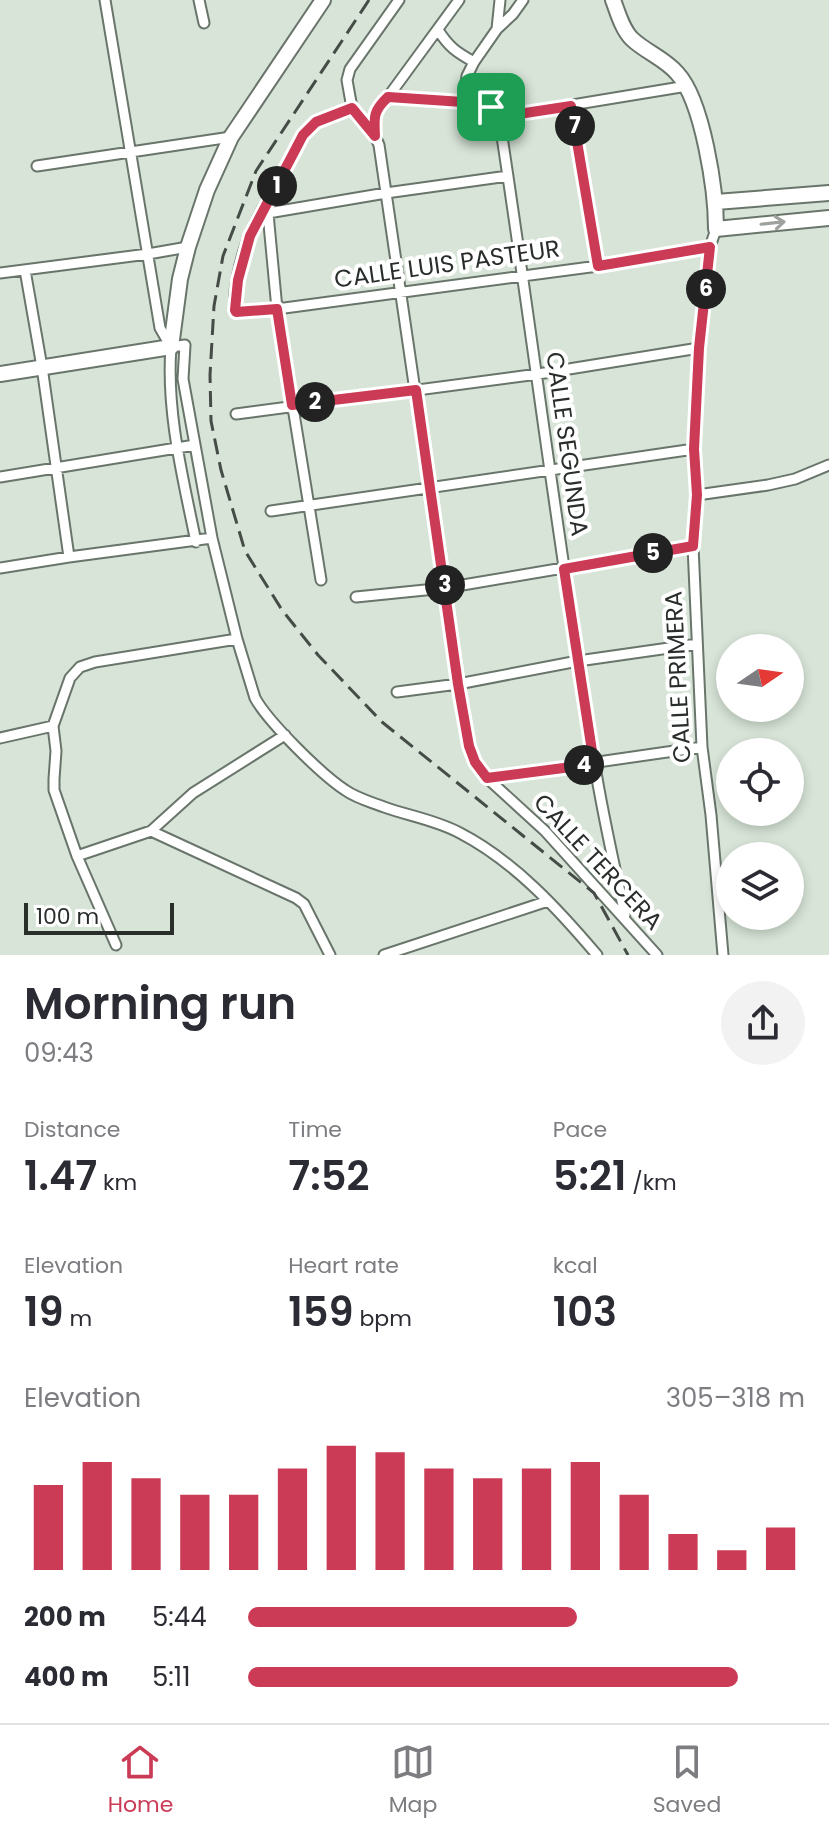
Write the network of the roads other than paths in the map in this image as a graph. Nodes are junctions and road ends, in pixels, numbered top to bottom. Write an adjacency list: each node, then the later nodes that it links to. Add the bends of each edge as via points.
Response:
1 (105, 0): 21 (street)
2 (199, 0): 9 (street)
3 (323, 0): 20 (street)
4 (399, 0): 17 (street, via 350,69)
5 (459, 0): 11 (street)
6 (500, 0): 10 (street)
7 (523, 0): 10 (street)
8 (613, 0): 13 (street, CALLE PRIMERA, via 629,35 674,69)
9 (204, 23)
10 (497, 29): 12 (street)
11 (438, 30): 12 (street, via 448,46); 14 (street)
12 (474, 62): 15 (street)
13 (687, 86): 16 (street); 26 (street, CALLE PRIMERA)
14 (388, 97): 15 (street); 19 (street, via 374,115)
15 (463, 102): 18 (street, via 491,107)
16 (571, 106): 18 (street); 33 (street)
17 (352, 108): 19 (street, CALLE TERCERA); 27 (street, via 316,122 303,135)
18 (499, 117): 23 (street, CALLE SEGUNDA)
19 (375, 136): 24 (street, CALLE TERCERA)
20 (231, 137): 21 (street); 30 (street)
21 (130, 152): 22 (street); 32 (street)
22 (37, 166)
23 (508, 176): 24 (street); 36 (street, CALLE SEGUNDA)
24 (386, 193): 27 (street); 37 (street, CALLE TERCERA)
25 (829, 193): 26 (street)
26 (716, 202): 29 (street, CALLE PRIMERA)
27 (268, 208): 38 (street); 38 (street, CALLE LUIS PASTEUR, via 250,236 234,305 236,312)
28 (829, 218): 29 (street, one-way to 28)
29 (716, 229): 31 (street, CALLE PRIMERA)
30 (188, 247): 32 (street); 39 (street, via 176,303)
31 (710, 247): 33 (street, CALLE LUIS PASTEUR); 40 (street, CALLE PRIMERA)
32 (148, 254): 34 (street); 39 (street, via 160,328 163,337)
33 (598, 266): 36 (street, CALLE LUIS PASTEUR)
34 (25, 270): 35 (street); 41 (street)
35 (0, 273)
36 (521, 275): 37 (street, CALLE LUIS PASTEUR); 43 (street, CALLE SEGUNDA)
37 (401, 293): 38 (street, CALLE LUIS PASTEUR); 44 (street, CALLE TERCERA)
38 (277, 309): 45 (street)
39 (178, 346): 41 (street); 47 (street); 48 (street, via 171,397)
40 (699, 348): 43 (street); 49 (street, CALLE PRIMERA)
41 (42, 367): 42 (street); 51 (street)
42 (0, 374)
43 (538, 374): 44 (street); 52 (street, CALLE SEGUNDA)
44 (416, 390): 45 (street); 54 (street, CALLE TERCERA)
45 (292, 405): 46 (street); 56 (street)
46 (236, 414)
47 (195, 445): 48 (street); 58 (street)
48 (177, 448): 51 (street); 59 (street)
49 (694, 449): 52 (street); 55 (street, CALLE PRIMERA)
50 (829, 465): 55 (street, via 795,479)
51 (57, 468): 53 (street); 61 (street)
52 (549, 469): 54 (street); 63 (street, CALLE SEGUNDA)
53 (0, 477)
54 (430, 487): 56 (street); 65 (street, CALLE TERCERA)
55 (697, 495): 60 (street, CALLE PRIMERA)
56 (309, 504): 57 (street); 64 (street)
57 (271, 511)
58 (212, 538): 59 (street); 67 (street)
59 (196, 542): 61 (street)
60 (693, 546): 63 (street); 68 (street, CALLE PRIMERA)
61 (69, 557): 62 (street)
62 (0, 568)
63 (564, 569): 65 (street); 69 (street, CALLE SEGUNDA)
64 (321, 580)
65 (445, 588): 66 (street); 70 (street, CALLE TERCERA)
66 (356, 597)
67 (237, 639): 72 (street, via 80,667 70,678); 73 (street, via 259,707)
68 (697, 644): 69 (street); 75 (street, CALLE PRIMERA)
69 (578, 661): 70 (street); 76 (street, CALLE SEGUNDA)
70 (458, 684): 71 (street); 77 (street, CALLE TERCERA, via 469,746)
71 (397, 692)
72 (53, 726): 74 (street); 79 (street, via 54,790)
73 (285, 735): 78 (street, via 193,793); 80 (street, via 348,793 457,831 489,850)
74 (0, 738)
75 (702, 747): 76 (street); 87 (street, CALLE PRIMERA)
76 (594, 764): 77 (street); 81 (street, CALLE SEGUNDA)
77 (487, 778): 81 (street, CALLE TERCERA)
78 (151, 831): 79 (street); 83 (street, via 296,898)
79 (77, 856): 82 (street)
80 (548, 901): 84 (street); 85 (street)
81 (625, 917): 86 (street, CALLE TERCERA)
82 (116, 945)
83 (330, 955)
84 (384, 955)
85 (597, 955)
86 (657, 955)
87 (723, 955)

